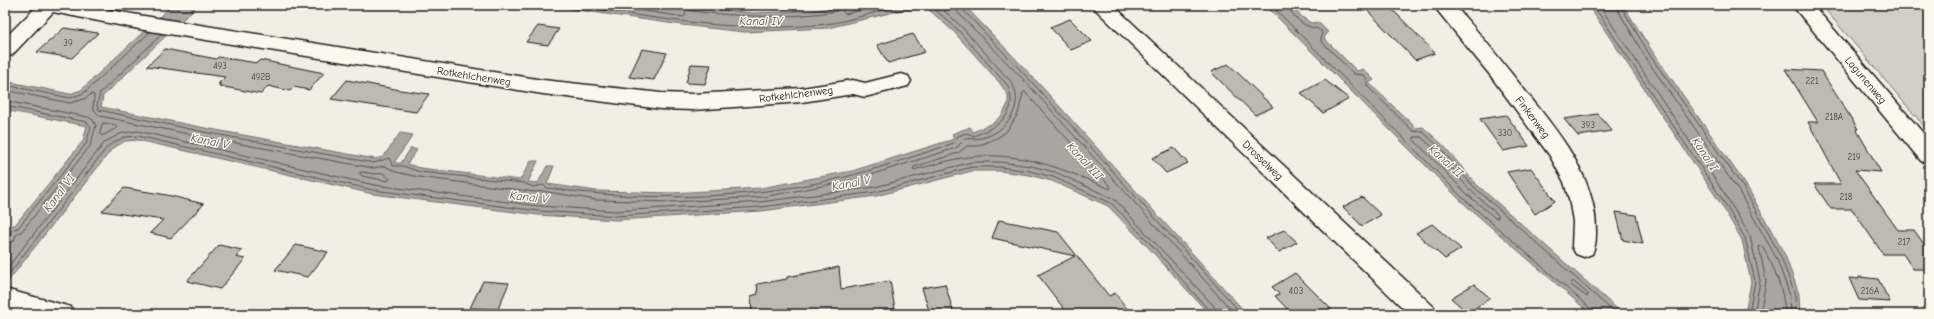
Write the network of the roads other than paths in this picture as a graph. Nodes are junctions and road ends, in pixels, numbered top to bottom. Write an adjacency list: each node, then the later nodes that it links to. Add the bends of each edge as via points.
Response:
1 (48, 5): 5 (street); 6 (street, Rotkehlchenweg, via 144,23 543,87 661,101 693,102 802,95 853,87 865,90)
2 (1101, 5): 11 (street, Drosselweg)
3 (1443, 5): 8 (street, Finkenweg, via 1482,49 1556,148 1577,190 1584,215)
4 (1802, 5): 7 (street, Lagunenweg)
5 (5, 50)
6 (901, 81)
7 (1929, 155)
8 (1584, 247)
9 (5, 299): 10 (street)
10 (62, 314)
11 (1425, 314)

